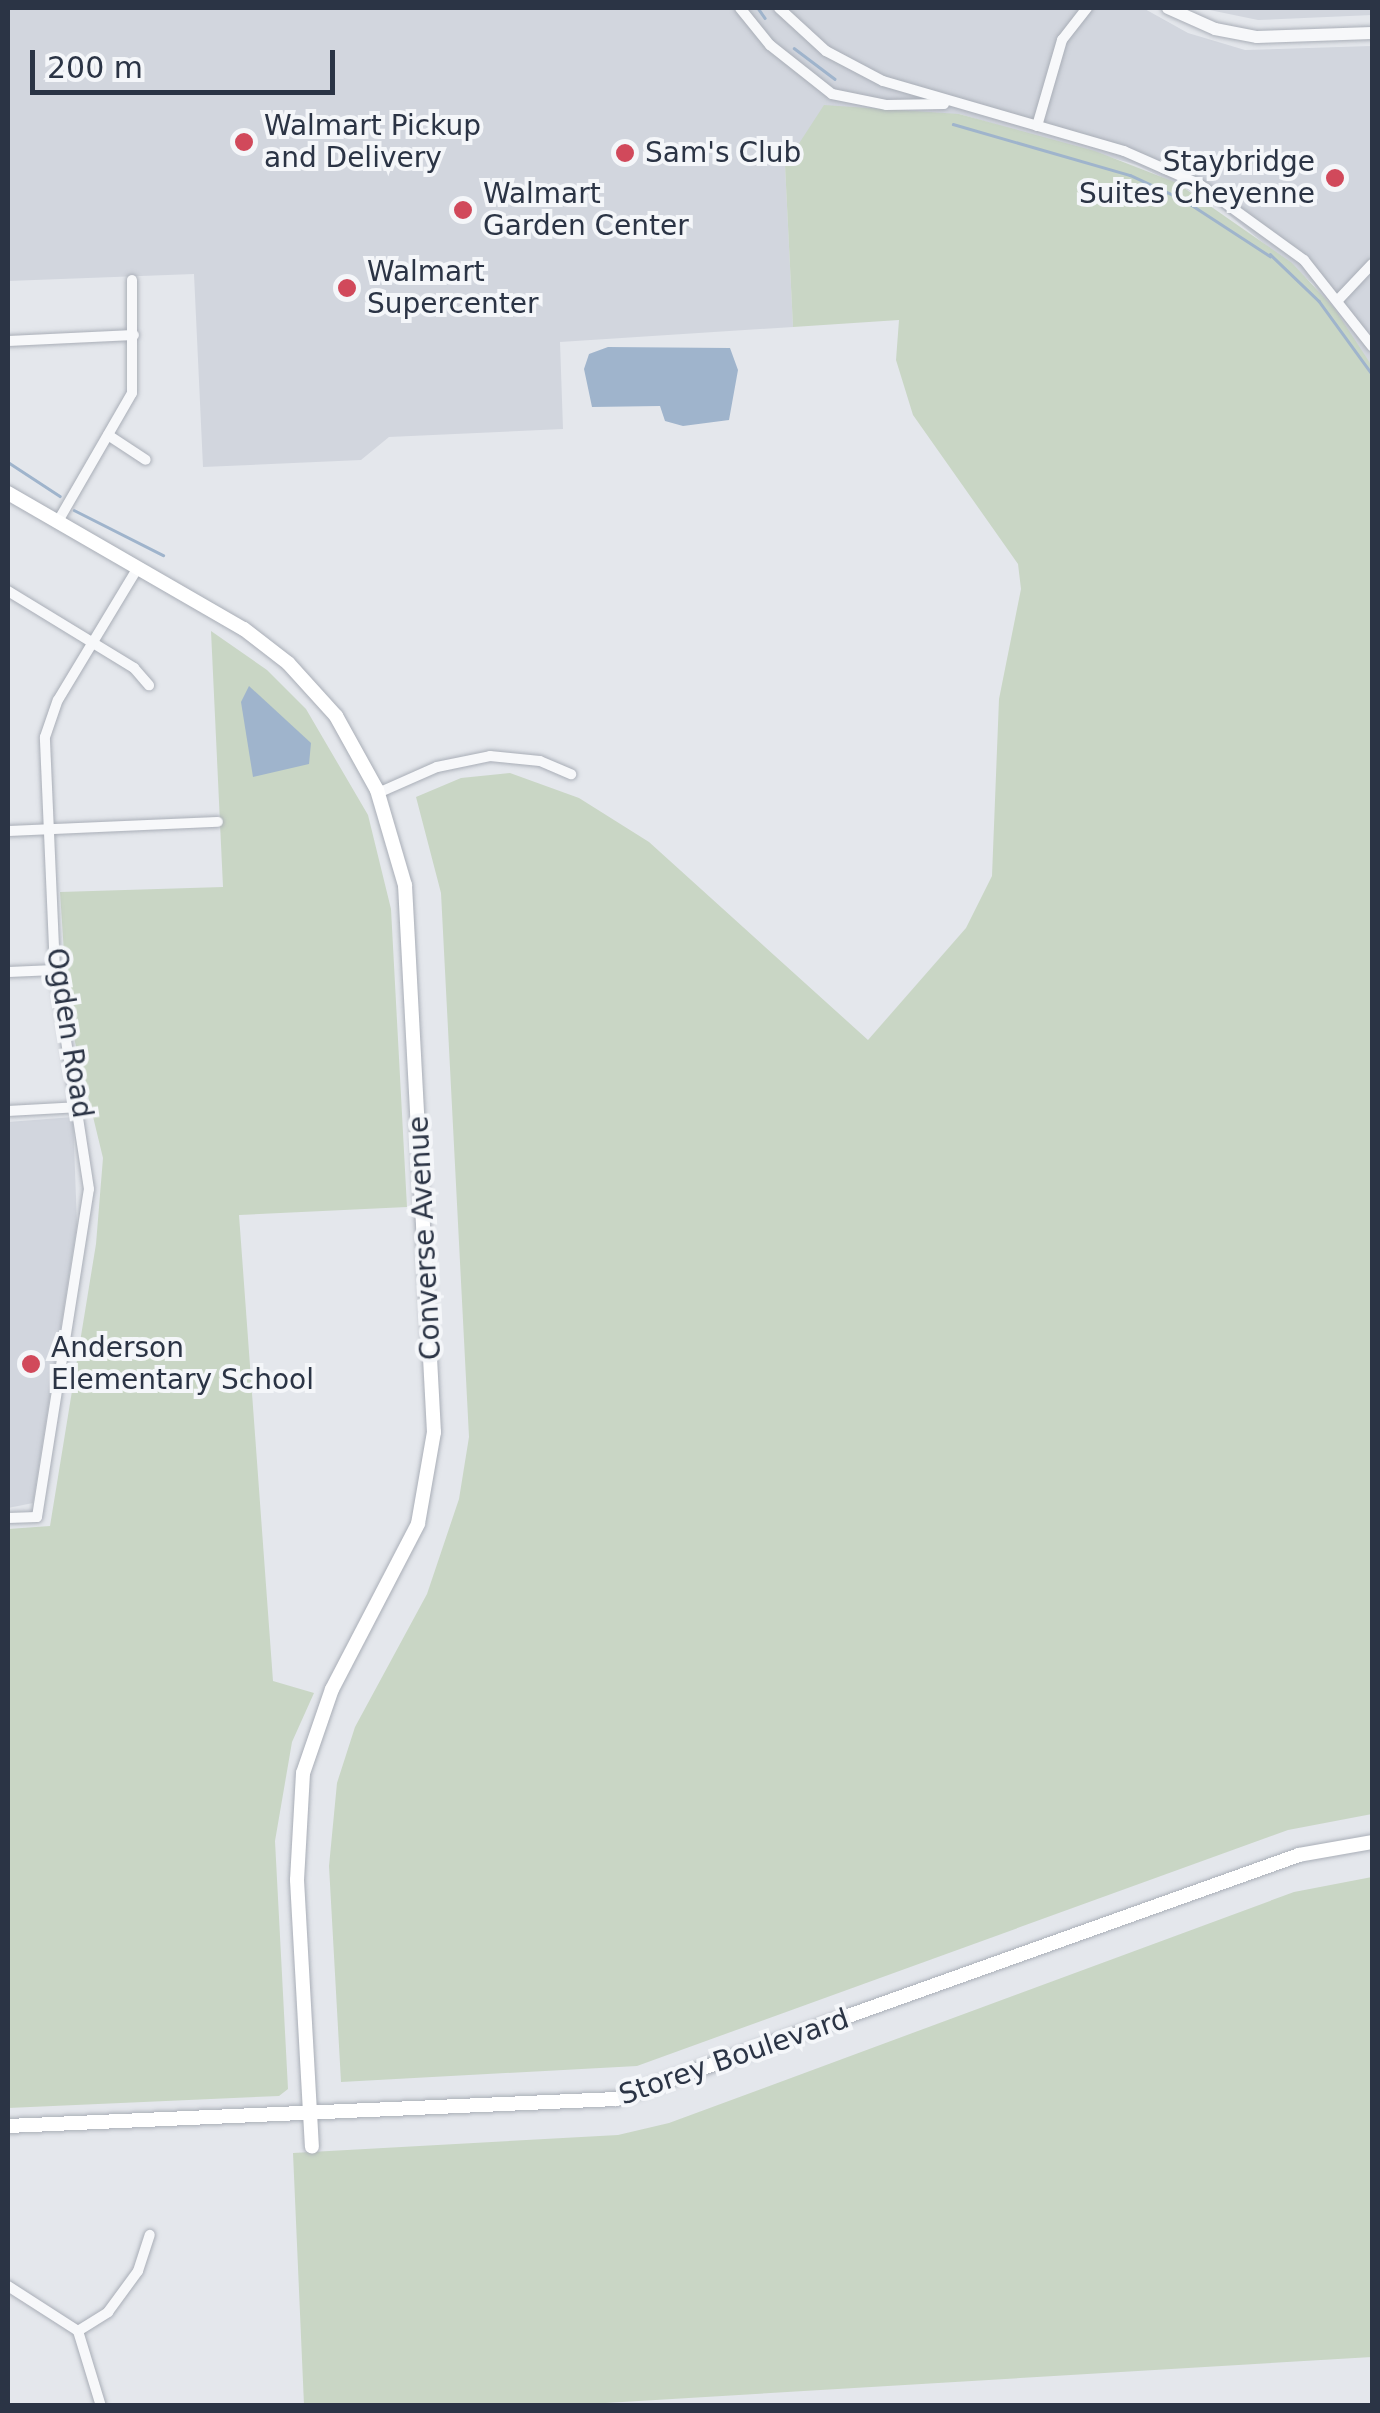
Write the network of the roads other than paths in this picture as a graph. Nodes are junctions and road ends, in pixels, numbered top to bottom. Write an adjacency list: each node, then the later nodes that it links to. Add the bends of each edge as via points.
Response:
1 (740, 8): 6 (street, via 770,45 832,94 886,105)
2 (779, 8): 6 (street, via 800,32 851,67)
3 (1087, 8): 7 (street, via 1062,40)
4 (1168, 8): 5 (street, via 1257,37)
5 (1372, 33)
6 (954, 104): 7 (street)
7 (1036, 126): 10 (street, via 1124,151 1199,184 1260,222)
8 (1372, 264): 10 (street)
9 (132, 280): 11 (street)
10 (1339, 299): 13 (street)
11 (134, 336): 12 (street); 14 (street, via 132,393)
12 (8, 341)
13 (1372, 346)
14 (108, 435): 15 (street); 17 (street)
15 (146, 460)
16 (8, 493): 17 (main road, Converse Avenue)
17 (57, 523): 18 (main road, Converse Avenue)
18 (138, 569): 20 (street, Ogden Road); 23 (main road, Converse Avenue, via 288,663 336,716)
19 (8, 591): 20 (street)
20 (91, 642): 21 (street, via 134,668); 25 (street, Ogden Road, via 48,721)
21 (148, 685)
22 (571, 774): 23 (street, via 522,757 480,757)
23 (378, 794): 33 (main road, Converse Avenue, via 410,919 434,1432 413,1538 332,1689 303,1773 297,1880)
24 (218, 822): 25 (street)
25 (48, 829): 26 (street); 27 (street, Ogden Road)
26 (8, 831)
27 (55, 970): 28 (street); 29 (street, Ogden Road)
28 (8, 972)
29 (80, 1107): 30 (street); 31 (street, Ogden Road, via 89,1162 87,1216 37,1517)
30 (8, 1111)
31 (8, 1518)
32 (1372, 1842): 33 (main road, Storey Boulevard, via 1300,1855 631,2096)
33 (310, 2116): 34 (main road, Storey Boulevard); 35 (main road, Converse Avenue)
34 (8, 2126)
35 (312, 2147)
36 (150, 2235): 38 (street, via 138,2271 108,2312)
37 (8, 2286): 38 (street)
38 (78, 2331): 39 (street)
39 (100, 2406)

